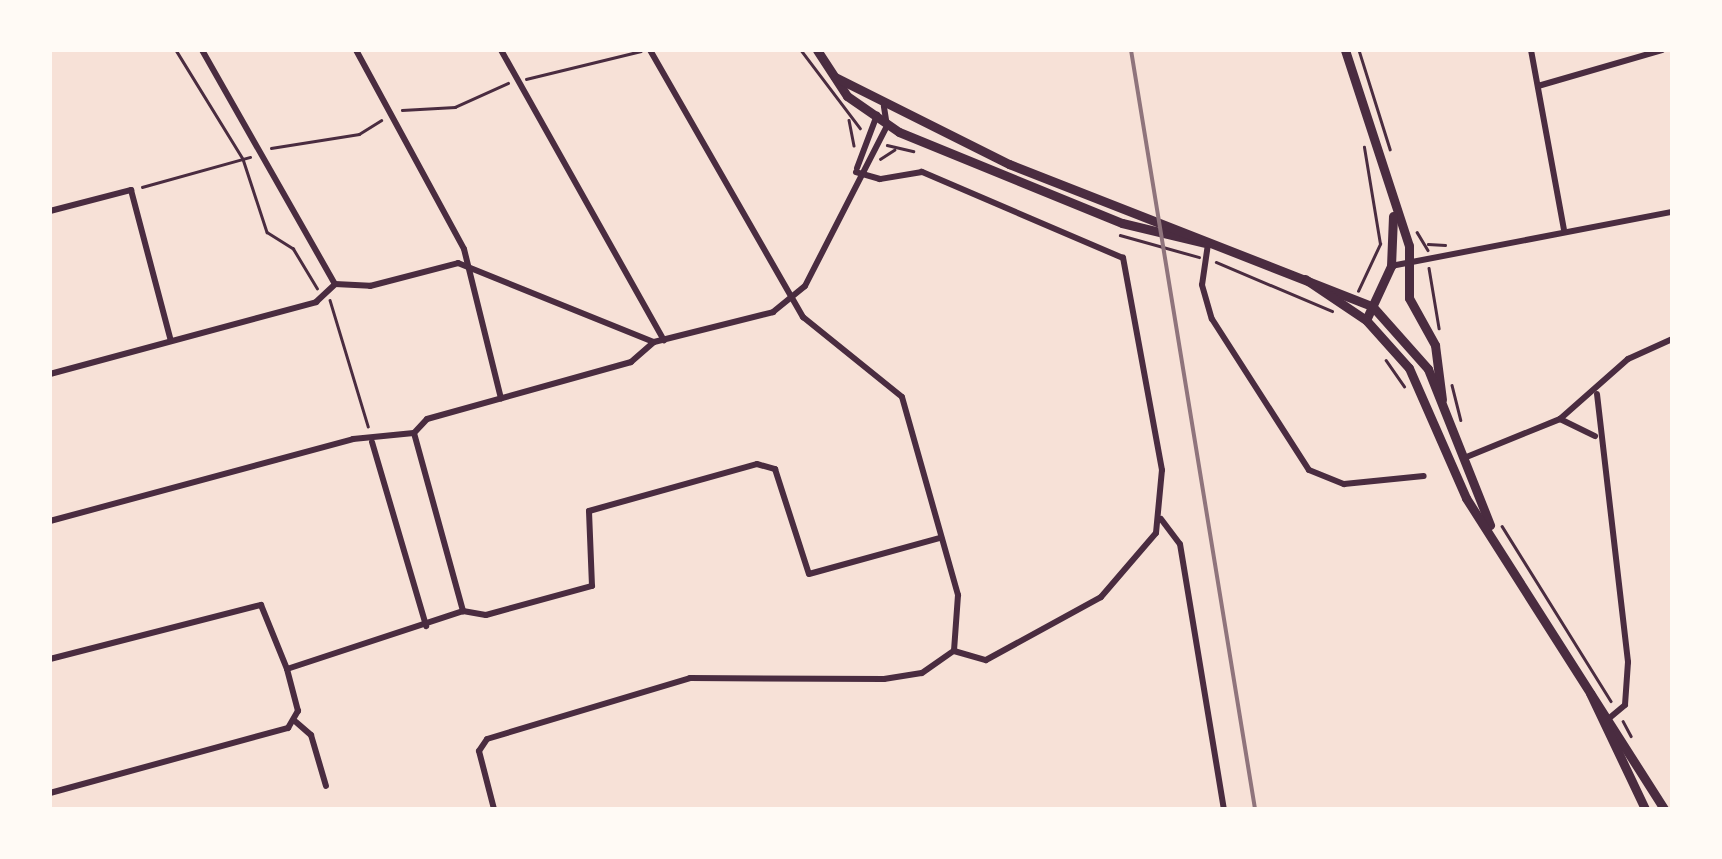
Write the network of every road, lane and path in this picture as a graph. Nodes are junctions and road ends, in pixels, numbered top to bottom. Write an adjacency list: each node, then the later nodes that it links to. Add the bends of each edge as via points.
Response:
1 (176, 50): 35 (path, via 244,159 266,232 293,248)
2 (202, 50): 34 (street)
3 (356, 50): 30 (street)
4 (501, 50): 42 (street)
5 (650, 50): 37 (street)
6 (817, 50): 11 (main road)
7 (1345, 50): 22 (main road)
8 (1359, 50): 18 (path)
9 (1531, 50): 12 (street)
10 (1662, 50): 12 (street)
11 (835, 77): 13 (main road); 14 (main road)
12 (1538, 86): 24 (street)
13 (884, 106): 14 (street); 16 (street); 26 (main road)
14 (874, 118): 16 (main road); 19 (street)
15 (849, 120): 19 (path)
16 (887, 126): 19 (street); 26 (main road, via 1122,223)
17 (1361, 135): 36 (path, via 1380,244)
18 (1393, 162)
19 (856, 172): 37 (street); 60 (street, via 880,179 922,172 1123,258 1162,470)
20 (50, 212): 43 (street, via 131,190)
21 (1672, 212): 24 (street)
22 (1393, 213): 31 (main road); 32 (main road)
23 (1412, 224): 27 (path)
24 (1564, 229): 29 (street)
25 (1124, 236): 28 (path)
26 (1208, 244): 28 (street); 33 (main road)
27 (1426, 244)
28 (1205, 258): 38 (path, via 1340,316); 58 (street, via 1212,319 1310,470 1344,484)
29 (1430, 263): 32 (street); 45 (path, via 1432,311)
30 (470, 266): 34 (street, via 358,288); 44 (street); 51 (street)
31 (1391, 266): 32 (street); 39 (main road)
32 (1409, 266): 52 (main road, via 1409,298 1434,345)
33 (1302, 278): 36 (main road); 38 (main road)
34 (335, 284): 35 (street)
35 (324, 295): 43 (street); 56 (path)
36 (1355, 295): 39 (main road)
37 (792, 302): 42 (street); 63 (street, via 902,397)
38 (1347, 306): 40 (main road)
39 (1373, 307): 40 (main road); 52 (main road, via 1423,360)
40 (1366, 320): 62 (main road, via 1409,368 1462,490)
41 (1672, 339): 49 (street, via 1628,359)
42 (664, 340): 44 (street)
43 (171, 341): 47 (street)
44 (654, 342): 51 (street, via 631,362)
45 (1443, 343)
46 (1378, 349): 50 (path)
47 (50, 373)
48 (1450, 374): 57 (path)
49 (1596, 394): 53 (street); 55 (street)
50 (1409, 396)
51 (501, 398): 54 (street, via 428,419)
52 (1442, 400): 57 (main road)
53 (1560, 419): 55 (street); 57 (street)
54 (414, 433): 56 (street); 64 (street)
55 (1596, 437): 70 (street, via 1628,662)
56 (372, 442): 61 (street, via 354,439); 65 (street)
57 (1468, 457): 62 (main road)
58 (1424, 476)
59 (1495, 508): 70 (path)
60 (1161, 519): 66 (street, via 1124,575 1063,624 986,660); 77 (street, via 1180,544)
61 (50, 521)
62 (1490, 525): 69 (main road)
63 (940, 538): 64 (street, via 808,574 775,469 758,464 590,511 592,586 486,615); 66 (street, via 958,596)
64 (463, 611): 65 (street)
65 (426, 626): 68 (street)
66 (954, 651): 76 (street, via 910,677 690,678 487,739 479,751)
67 (50, 659): 68 (street, via 261,604)
68 (288, 669): 71 (street)
69 (1590, 693): 70 (main road); 72 (main road)
70 (1616, 715): 72 (street); 73 (path); 79 (main road)
71 (296, 722): 74 (street, via 311,736); 75 (street)
72 (1600, 724): 78 (main road)
73 (1636, 744)
74 (326, 786)
75 (50, 793)
76 (494, 809)
77 (1224, 809)
78 (1646, 809)
79 (1664, 809)

